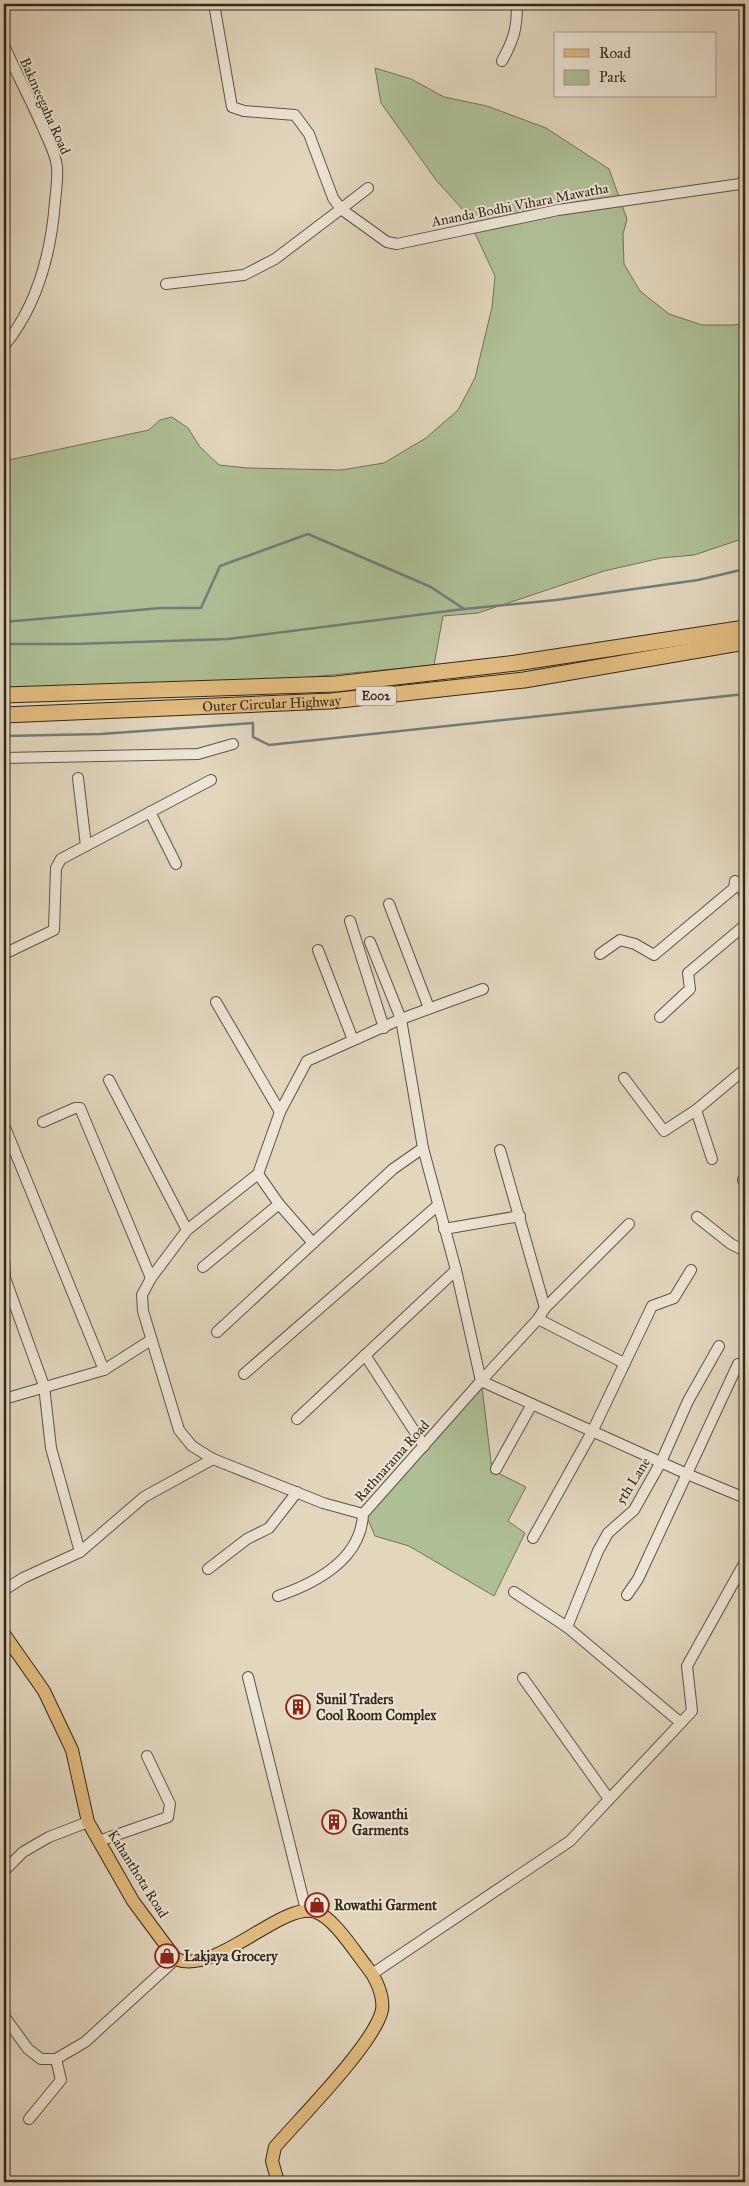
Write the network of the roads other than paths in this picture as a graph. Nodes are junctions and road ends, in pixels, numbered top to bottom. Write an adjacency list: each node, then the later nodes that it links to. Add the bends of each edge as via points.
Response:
1 (214, 4): 7 (street, via 232,106 244,111 295,115 308,134 333,198)
2 (517, 4): 4 (street, via 514,40)
3 (4, 45): 9 (street, Bakmeegaha Road, via 34,106 57,166 53,227 46,263 26,313)
4 (502, 61)
5 (745, 178): 7 (street, Ananda Bodhi Vihara Mawatha, via 740,184 558,210 397,244 387,242)
6 (368, 188): 7 (street)
7 (341, 209): 8 (street, via 275,259 244,274)
8 (166, 284)
9 (4, 346)
10 (745, 628): 12 (highway, Outer Circular Highway / E002, via 516,662 336,684)
11 (745, 642): 13 (highway, Outer Circular Highway / E002, via 524,680 331,701)
12 (4, 695)
13 (4, 714)
14 (233, 744): 15 (street, via 198,754)
15 (4, 758)
16 (78, 778): 19 (street)
17 (211, 780): 18 (street)
18 (150, 812): 19 (street); 20 (street)
19 (86, 846): 27 (street, via 62,859 56,868 54,930)
20 (176, 864)
21 (745, 896): 28 (street, via 735,881 734,888 654,955 636,944 620,940)
22 (389, 904): 31 (street)
23 (350, 922): 34 (street)
24 (745, 925): 32 (street, via 688,973 690,989)
25 (370, 942): 33 (street)
26 (318, 950): 35 (street)
27 (4, 954)
28 (600, 954)
29 (483, 989): 31 (street)
30 (216, 1002): 40 (street)
31 (429, 1008): 33 (street)
32 (660, 1017)
33 (401, 1019): 34 (street); 43 (street)
34 (384, 1028): 35 (street)
35 (353, 1040): 40 (street, via 308,1061)
36 (745, 1070): 39 (street)
37 (624, 1078): 39 (street, via 664,1131)
38 (109, 1080): 52 (street)
39 (696, 1110): 45 (street)
40 (280, 1112): 46 (street)
41 (43, 1122): 60 (street, via 80,1108)
42 (4, 1125): 69 (street)
43 (423, 1148): 48 (street); 54 (street, via 393,1169)
44 (500, 1150): 49 (street)
45 (712, 1158)
46 (258, 1174): 47 (street); 52 (street, Rathnarama Road)
47 (279, 1204): 54 (street); 57 (street)
48 (437, 1206): 53 (street); 70 (street)
49 (520, 1216): 53 (street); 61 (street)
50 (697, 1217): 55 (street)
51 (629, 1224): 61 (street, Rathnarama Road)
52 (187, 1230): 60 (street, Rathnarama Road)
53 (444, 1230): 58 (street)
54 (313, 1243): 63 (street)
55 (745, 1251)
56 (4, 1260): 72 (street, via 5,1278)
57 (203, 1267)
58 (456, 1270): 66 (street); 71 (street)
59 (691, 1270): 67 (street, via 674,1298 652,1306)
60 (151, 1278): 64 (street, Rathnarama Road, via 142,1295)
61 (545, 1308): 62 (street, Rathnarama Road)
62 (538, 1319): 67 (street); 71 (street, Rathnarama Road)
63 (217, 1332)
64 (151, 1340): 69 (street); 78 (street, Rathnarama Road, via 179,1430 192,1446)
65 (718, 1346): 79 (street, 5th Lane, via 688,1401)
66 (365, 1355): 75 (street); 77 (street)
67 (624, 1364): 76 (street)
68 (738, 1364): 81 (street)
69 (104, 1370): 72 (street)
70 (244, 1374)
71 (481, 1381): 74 (street); 77 (street, Rathnarama Road)
72 (44, 1386): 73 (street); 86 (street, via 51,1448)
73 (4, 1400)
74 (532, 1404): 76 (street); 80 (street)
75 (297, 1419)
76 (592, 1432): 79 (street); 85 (street)
77 (424, 1446): 84 (street, Rathnarama Road)
78 (213, 1460): 82 (street, Rathnarama Road); 86 (street, via 144,1497)
79 (661, 1462): 81 (street); 93 (street, 5th Lane, via 634,1510 608,1533)
80 (496, 1469)
81 (687, 1474): 83 (street); 91 (street, via 638,1579)
82 (297, 1492): 84 (street, Rathnarama Road); 88 (street, via 269,1528 247,1539)
83 (745, 1498)
84 (362, 1514): 92 (street, via 362,1527 354,1545 332,1570 306,1586)
85 (533, 1538)
86 (80, 1552): 89 (street)
87 (745, 1562): 97 (street, via 687,1666 692,1711)
88 (208, 1568)
89 (4, 1590)
90 (514, 1592): 93 (street)
91 (627, 1595)
92 (278, 1596)
93 (567, 1627): 97 (street)
94 (4, 1634): 100 (main road, Kahanthota Road, via 44,1691 72,1750)
95 (248, 1677): 103 (street)
96 (524, 1678): 99 (street)
97 (681, 1723): 99 (street)
98 (148, 1756): 101 (street, via 170,1804 168,1817)
99 (609, 1799): 105 (street, via 570,1841)
100 (88, 1822): 101 (main road, Kahanthota Road); 102 (street, via 49,1837 23,1852)
101 (99, 1840): 104 (main road, Kahanthota Road, via 134,1901)
102 (4, 1871)
103 (306, 1910): 104 (main road, via 284,1918 218,1955 184,1962); 105 (main road, via 317,1912 331,1923)
104 (176, 1959): 107 (street, via 104,2028)
105 (372, 1974): 109 (main road, via 382,2009 374,2029 275,2147 272,2161)
106 (4, 2016): 107 (street, via 28,2049 41,2059)
107 (56, 2059): 108 (street, via 61,2080)
108 (29, 2119)
109 (278, 2182)

